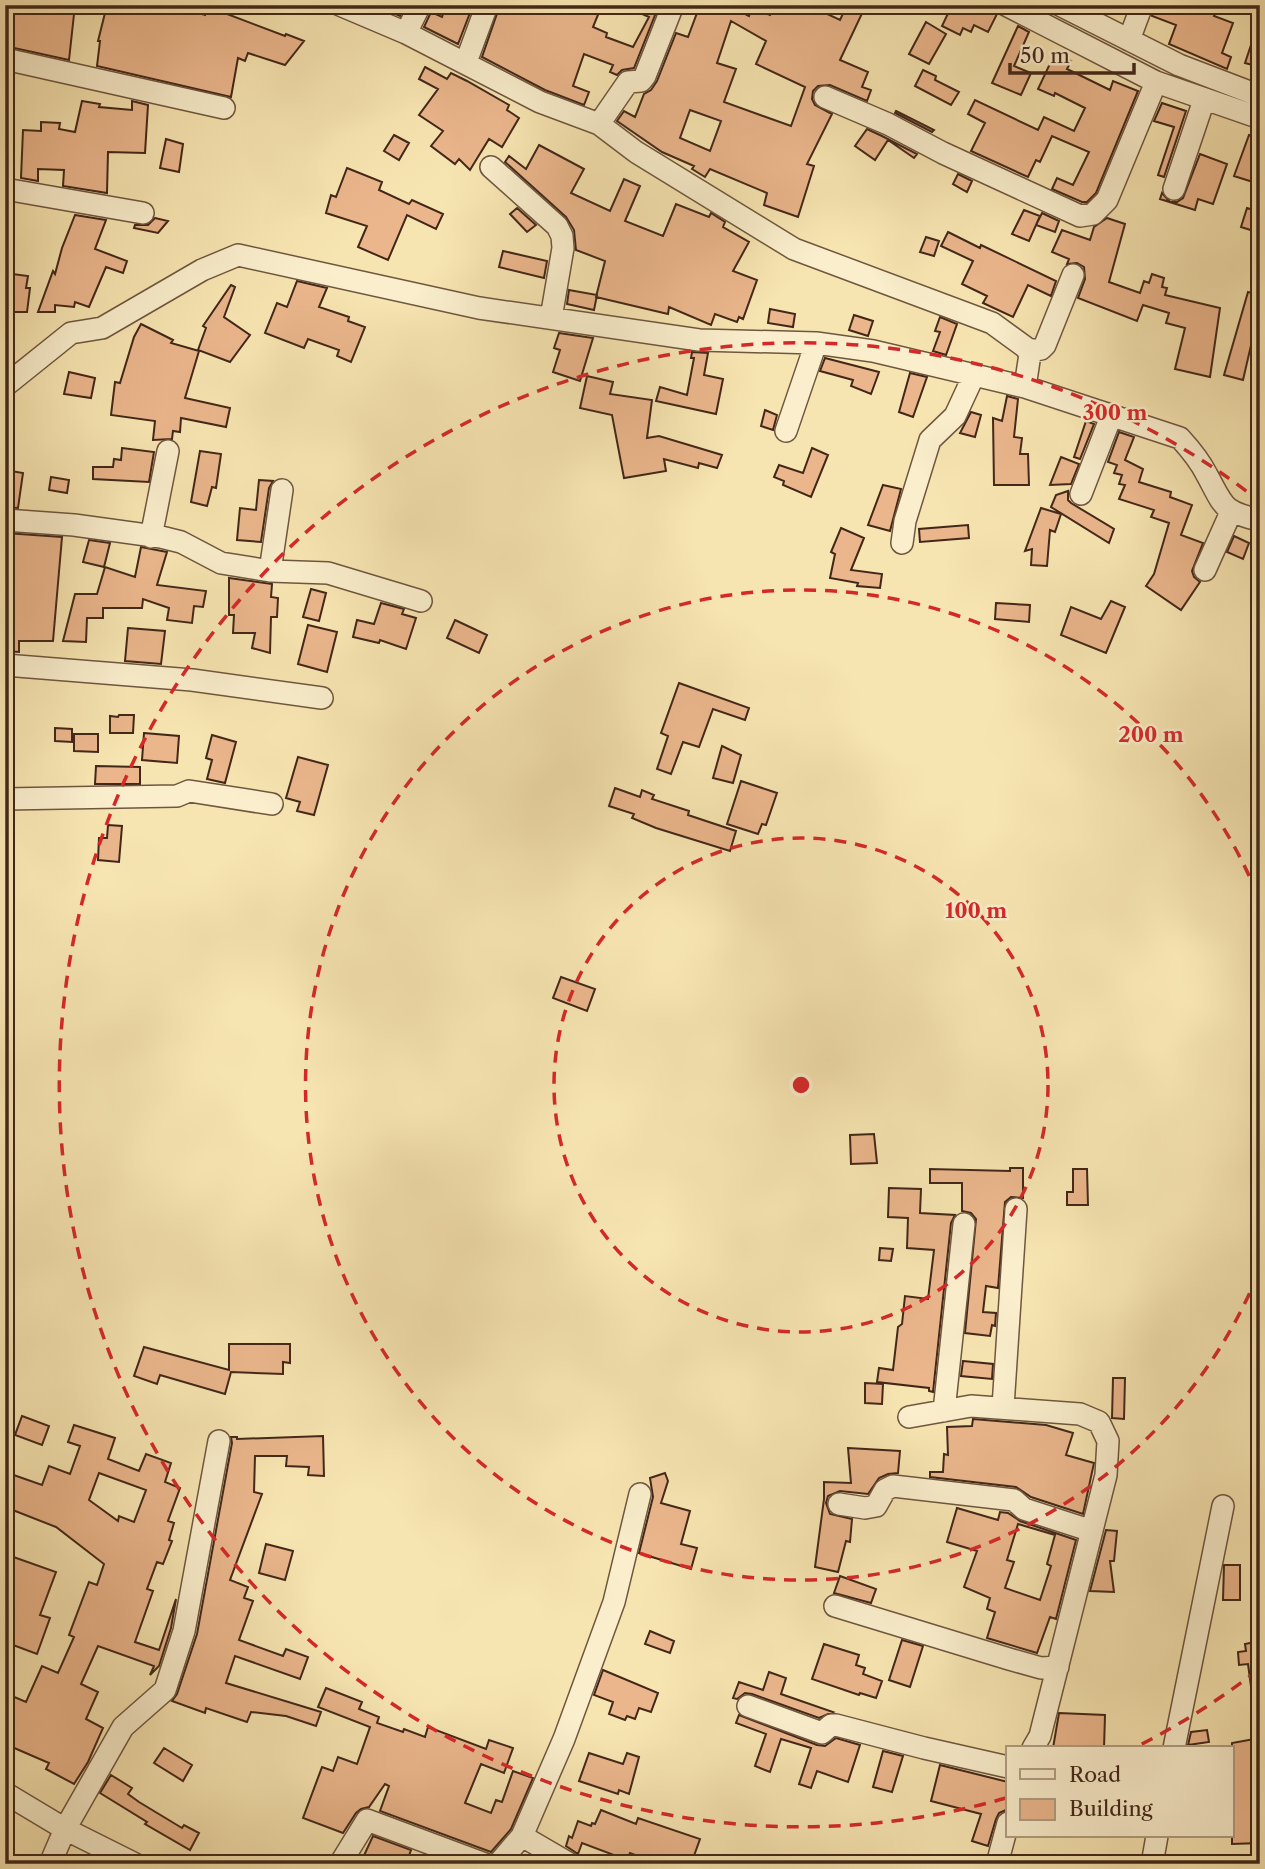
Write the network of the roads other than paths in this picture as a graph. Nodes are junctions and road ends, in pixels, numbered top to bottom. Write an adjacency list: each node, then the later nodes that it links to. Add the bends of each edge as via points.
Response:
1 (341, 5): 8 (street)
2 (420, 5): 8 (street)
3 (487, 5): 11 (street)
4 (673, 5): 19 (street, via 645,76 628,82)
5 (1006, 5): 13 (street)
6 (1060, 5): 9 (street)
7 (1142, 5): 9 (street)
8 (406, 33): 11 (street)
9 (1129, 40): 12 (street)
10 (5, 59): 17 (street)
11 (466, 62): 19 (street, via 540,102)
12 (1179, 65): 13 (street); 14 (street)
13 (1163, 84): 15 (street, via 1107,200 1093,214 1080,216); 16 (street)
14 (1260, 96)
15 (825, 97)
16 (1204, 100): 18 (street); 21 (street)
17 (224, 108)
18 (1260, 118)
19 (599, 124): 27 (street, via 636,152 794,249 992,323)
20 (491, 167): 25 (street, via 562,236 564,248)
21 (1174, 189)
22 (5, 190): 23 (street)
23 (143, 213)
24 (1073, 275): 27 (street, via 1045,345)
25 (551, 318): 26 (street, via 699,340); 29 (street, via 479,308 238,255 202,270 102,328 71,333)
26 (817, 343): 28 (street); 32 (street)
27 (1028, 351): 30 (street)
28 (974, 375): 30 (street); 40 (street, via 955,416 930,440)
29 (5, 386)
30 (1025, 387): 31 (street)
31 (1112, 414): 35 (street); 36 (street, via 1180,438 1208,477 1217,499)
32 (786, 431)
33 (168, 452): 39 (street)
34 (282, 490): 42 (street)
35 (1081, 494)
36 (1231, 512): 38 (street); 41 (street)
37 (5, 520): 39 (street)
38 (1260, 520)
39 (151, 537): 42 (street, via 181,542 221,563)
40 (902, 543)
41 (1205, 570)
42 (270, 571): 43 (street, via 328,573)
43 (421, 601)
44 (5, 665): 45 (street, via 192,680)
45 (322, 698)
46 (5, 799): 47 (street, via 177,796 189,790)
47 (272, 804)
48 (1016, 1209): 50 (street)
49 (964, 1224): 51 (street)
50 (1003, 1407): 51 (street); 57 (street, via 1080,1414 1099,1422 1108,1441 1106,1475)
51 (944, 1411): 52 (street)
52 (909, 1417)
53 (219, 1441): 65 (street, via 184,1631 165,1690 123,1727)
54 (640, 1494): 67 (street, via 614,1602 564,1739)
55 (839, 1504): 57 (street, via 876,1506 885,1490 893,1486 952,1491 1014,1500 1024,1509)
56 (1223, 1506): 62 (street)
57 (1091, 1531): 59 (street)
58 (835, 1606): 59 (street, via 1009,1660)
59 (1058, 1667): 61 (street, via 1041,1736)
60 (748, 1706): 63 (street, via 822,1733 836,1725)
61 (1034, 1746)
62 (1174, 1746)
63 (1006, 1767)
64 (5, 1793): 65 (street)
65 (65, 1829): 69 (street); 70 (street)
66 (1006, 1830): 75 (street)
67 (522, 1836): 73 (street); 74 (street)
68 (1157, 1838): 76 (street)
69 (50, 1864)
70 (135, 1864)
71 (340, 1864): 72 (street, via 367,1820)
72 (485, 1864)
73 (498, 1864)
74 (570, 1864)
75 (997, 1864)
76 (1152, 1864)

